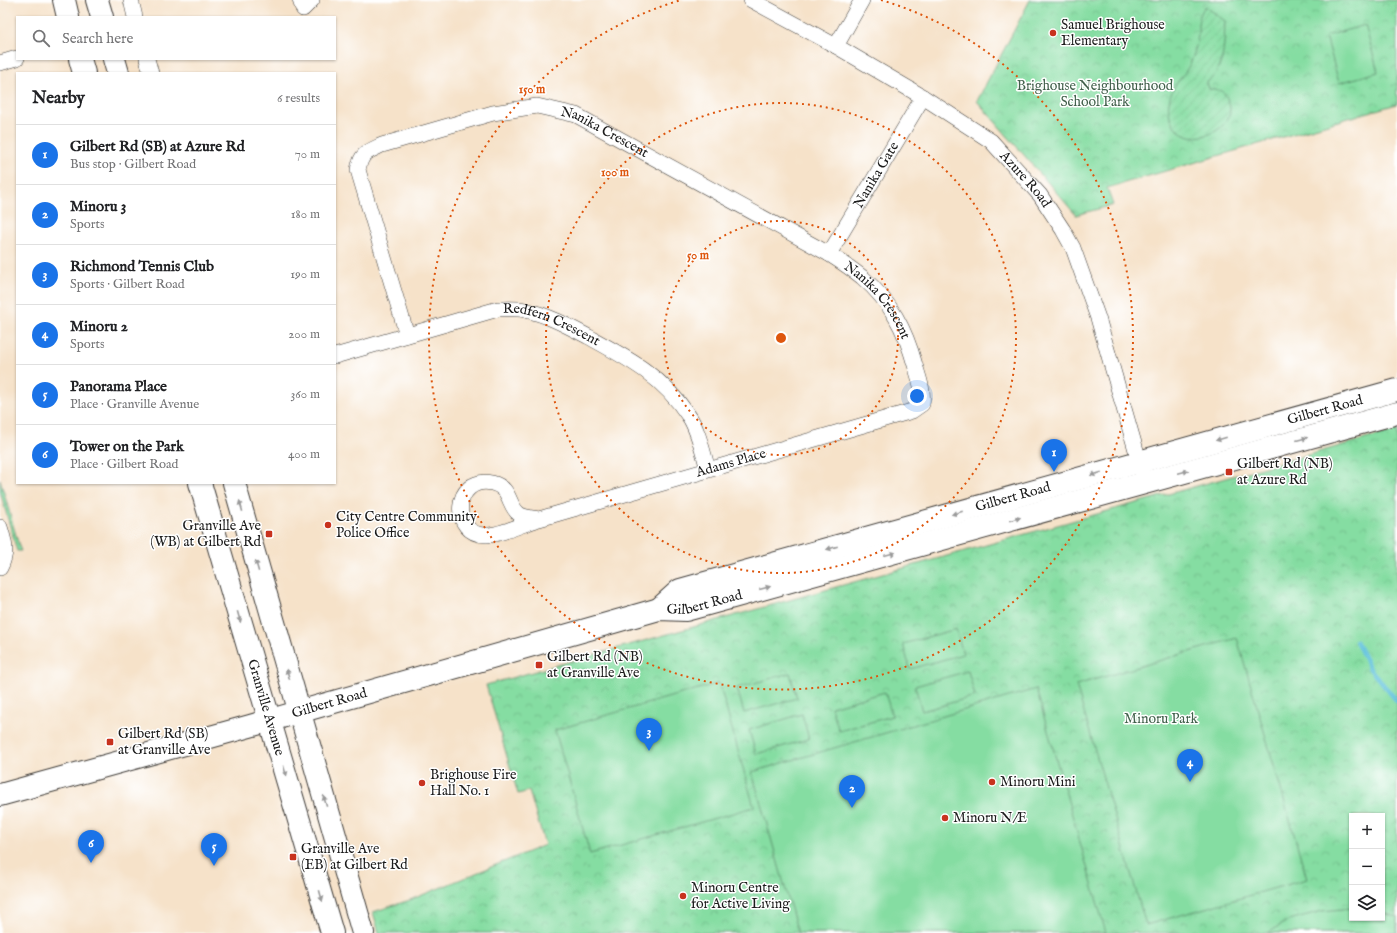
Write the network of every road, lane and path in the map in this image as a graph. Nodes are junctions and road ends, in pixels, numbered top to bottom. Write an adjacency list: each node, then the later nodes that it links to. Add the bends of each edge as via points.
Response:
1 (64, 0): 8 (main road)
2 (97, 0): 9 (main road)
3 (130, 0): 10 (street)
4 (300, 0): 5 (street, via 303,9)
5 (312, 0)
6 (751, 0): 11 (street, Azure Road)
7 (862, 0): 11 (street)
8 (68, 16)
9 (102, 16)
10 (135, 16)
11 (836, 46): 20 (street, Azure Road)
12 (16, 58): 16 (street)
13 (80, 60): 17 (main road)
14 (114, 60): 18 (main road)
15 (147, 60): 19 (street)
16 (0, 63)
17 (84, 72)
18 (118, 72)
19 (151, 72)
20 (923, 97): 21 (street, Nanika Gate); 28 (street, Azure Road, via 991,142 1040,195 1063,230 1073,248 1098,318)
21 (829, 254): 22 (street, Nanika Crescent, via 576,115 537,106 493,113 382,145 368,151 360,160 358,170); 25 (street, Nanika Crescent, via 861,276 881,295 894,313 910,346 923,392)
22 (407, 335): 23 (street, Redfern Crescent); 27 (street, Redfern Crescent, via 498,309 523,310 561,322 629,359 673,394 690,416)
23 (336, 356)
24 (1397, 390): 28 (main road, Gilbert Road, one-way to 28)
25 (922, 404): 27 (street, Adams Place, via 912,411)
26 (1397, 413): 28 (main road, Gilbert Road, one-way to 26)
27 (708, 469): 31 (street, Adams Place)
28 (1142, 472): 34 (main road, Gilbert Road, via 686,610 659,609)
29 (200, 484): 35 (main road, Granville Avenue, one-way to 35)
30 (234, 484): 34 (main road, one-way to 30)
31 (539, 519): 31 (street, Adams Place, via 519,515 506,492 492,483 476,484 469,489 461,502 461,518 471,531 478,534 494,534)
32 (0, 527): 33 (street, via 5,545 5,559)
33 (0, 568)
34 (299, 712): 35 (main road, Gilbert Road); 38 (main road, one-way to 34)
35 (270, 720): 36 (main road, Gilbert Road); 37 (main road, Granville Avenue, one-way to 37)
36 (0, 795)
37 (332, 933)
38 (363, 933)

